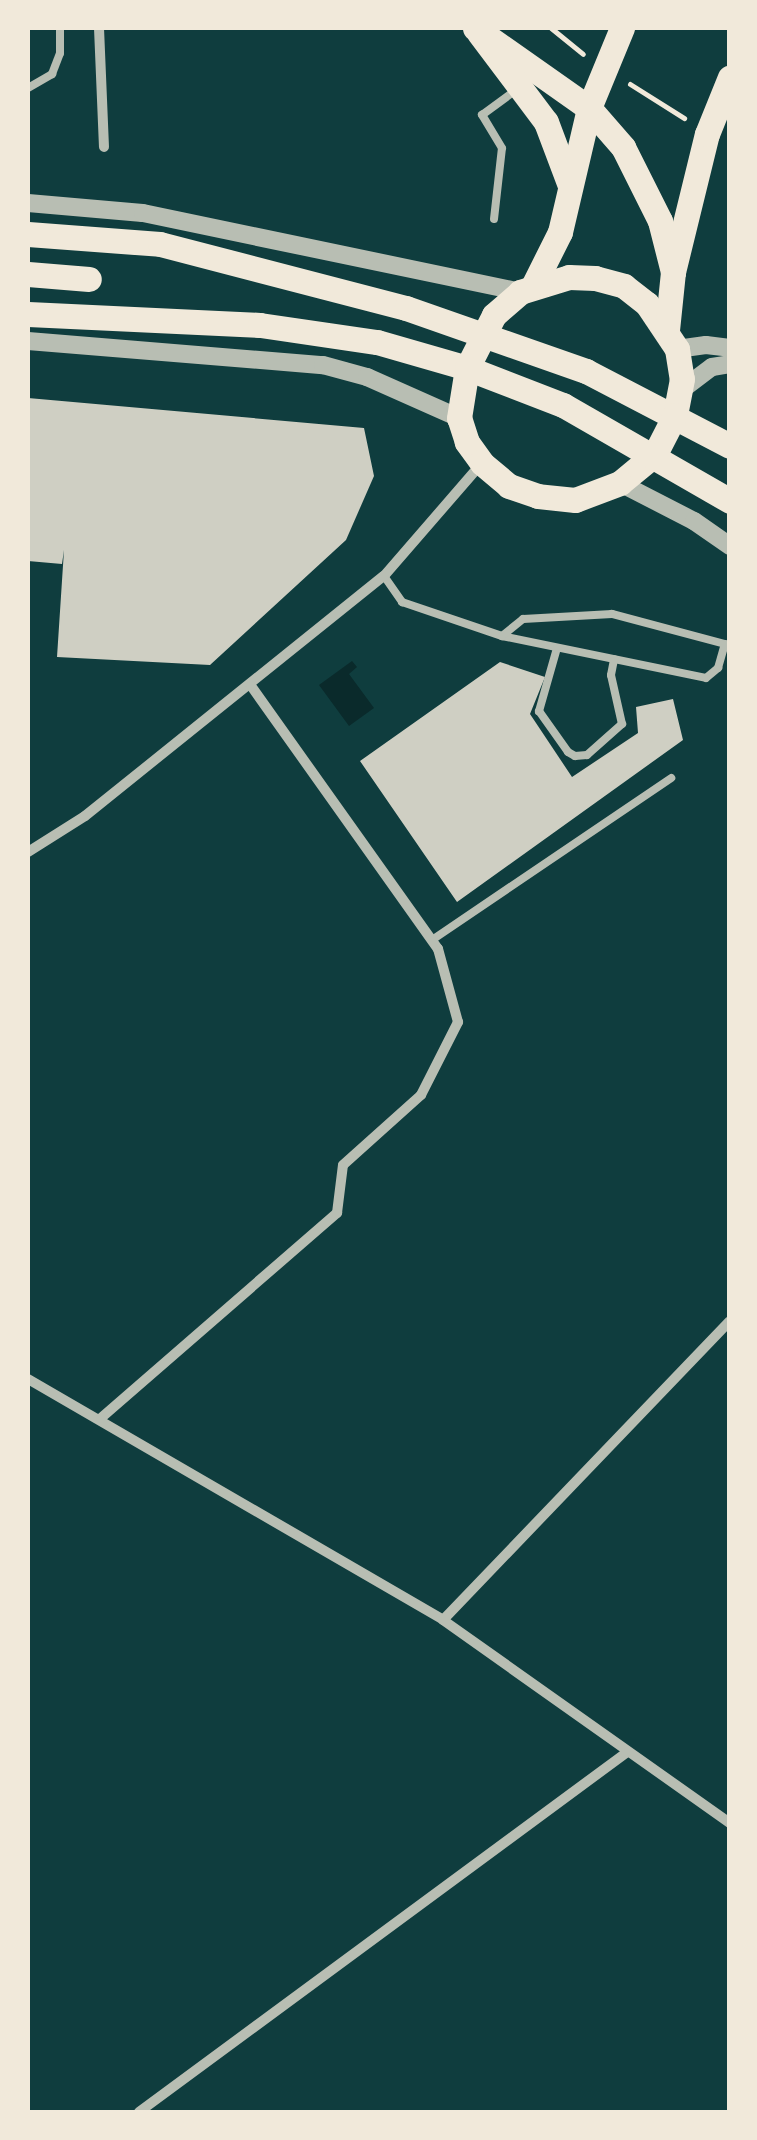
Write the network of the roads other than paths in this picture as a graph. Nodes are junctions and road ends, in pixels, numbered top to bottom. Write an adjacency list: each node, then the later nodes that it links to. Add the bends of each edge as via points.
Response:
1 (60, 28): 7 (lane, via 52,74)
2 (99, 28): 9 (street)
3 (475, 28): 6 (highway); 8 (highway)
4 (622, 28): 8 (highway)
5 (730, 77): 14 (highway, via 707,134)
6 (520, 87): 10 (highway, via 546,122); 12 (lane, via 482,115 502,148)
7 (28, 88)
8 (589, 108): 10 (highway); 14 (highway, via 623,147 645,187)
9 (104, 147)
10 (572, 193): 17 (highway, via 544,270)
11 (28, 202): 17 (street, via 142,213)
12 (494, 219)
13 (28, 234): 19 (highway, via 160,244)
14 (673, 272): 20 (highway)
15 (28, 274): 16 (highway)
16 (90, 278)
17 (527, 289): 19 (highway); 20 (highway, via 570,277 624,286)
18 (28, 314): 24 (highway, via 320,330)
19 (484, 332): 24 (highway); 25 (highway)
20 (672, 340): 22 (street); 25 (highway)
21 (28, 341): 26 (street, via 323,364)
22 (730, 348)
23 (730, 364): 25 (street, via 696,375)
24 (467, 368): 26 (highway); 28 (highway, via 564,405)
25 (678, 403): 27 (highway); 28 (highway)
26 (459, 418): 29 (highway)
27 (730, 446)
28 (655, 454): 30 (highway); 31 (highway)
29 (482, 463): 30 (highway, via 508,486 538,496 575,500); 33 (street)
30 (620, 483): 32 (street)
31 (730, 501)
32 (730, 546)
33 (384, 576): 34 (lane, via 402,602); 37 (street)
34 (502, 636): 35 (lane); 36 (lane, via 523,619 612,614 725,644 718,668 706,678)
35 (556, 648): 36 (lane); 36 (lane, via 539,711 575,756 587,755 622,724 611,676)
36 (614, 659)
37 (251, 686): 39 (street, via 85,816); 40 (street)
38 (671, 778): 40 (lane)
39 (28, 852)
40 (432, 940): 43 (street, via 458,1022 421,1095 343,1165 337,1212)
41 (730, 1321): 44 (street)
42 (28, 1379): 43 (street)
43 (100, 1418): 44 (street)
44 (444, 1620): 45 (street)
45 (626, 1753): 46 (street); 47 (street)
46 (730, 1822)
47 (148, 2110)

